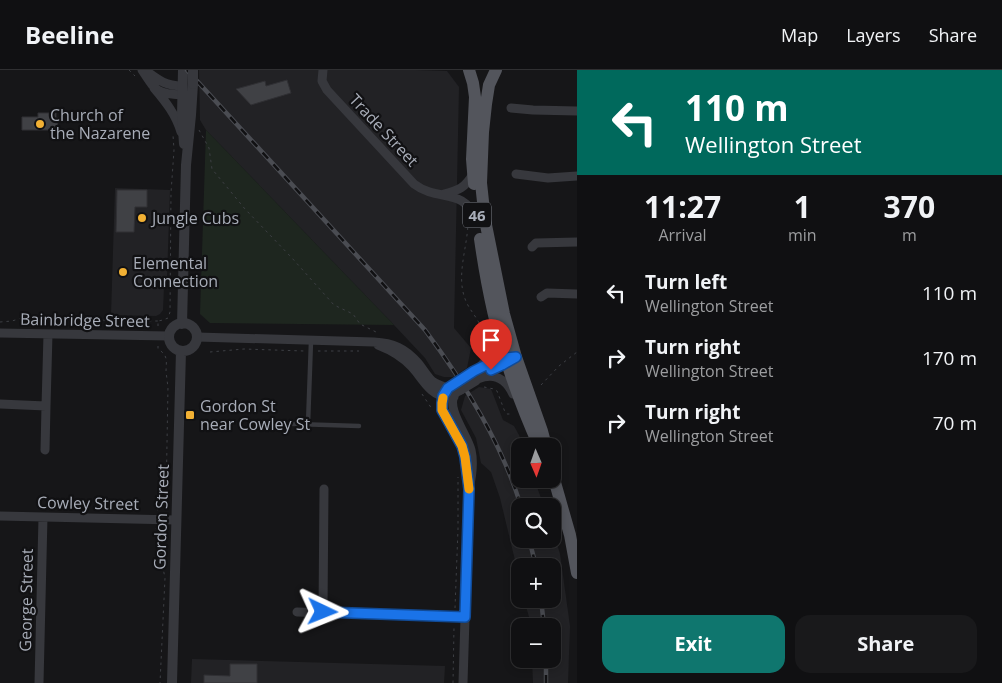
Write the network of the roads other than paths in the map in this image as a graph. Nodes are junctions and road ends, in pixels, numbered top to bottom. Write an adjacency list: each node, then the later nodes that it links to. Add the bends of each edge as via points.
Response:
1 (143, 70): 8 (street); 9 (street, via 169,85)
2 (193, 70): 9 (street, bridge)
3 (323, 70): 17 (street, Trade Street, via 322,81 327,90 408,177 420,188)
4 (469, 70): 14 (main road, 46, via 475,97)
5 (474, 70): 6 (main road, 46)
6 (494, 70): 31 (main road, 46, via 485,111 482,193)
7 (183, 72): 9 (street)
8 (154, 88): 9 (street, via 165,94); 12 (street, via 175,116)
9 (188, 89): 12 (street); 13 (street)
10 (511, 108): 11 (street)
11 (577, 111)
12 (183, 138): 13 (street)
13 (186, 165): 23 (street)
14 (473, 174): 17 (street, via 462,188); 18 (main road, 46)
15 (516, 174): 16 (street, via 548,178)
16 (577, 176)
17 (441, 195): 18 (street, Trade Street, via 465,203 473,212)
18 (472, 219): 24 (main road, 46)
19 (577, 242): 20 (street, via 536,243)
20 (532, 247)
21 (577, 294): 22 (street, via 547,293)
22 (541, 297)
23 (182, 324): 27 (street, via 175,326); 28 (street, via 192,327)
24 (497, 329): 31 (main road, 46); 32 (street, via 491,353)
25 (0, 333): 26 (street, Bainbridge Street)
26 (48, 334): 27 (street, Bainbridge Street); 38 (street)
27 (169, 336): 30 (street, via 171,345)
28 (197, 337): 29 (street); 30 (street, via 194,346)
29 (311, 341): 35 (street, via 364,341 384,347 412,367 428,387); 40 (lane)
30 (182, 351): 51 (street, Gordon Street)
31 (509, 359): 32 (street); 33 (street); 43 (main road, 46, via 514,385); 44 (main road, 46)
32 (480, 367): 34 (street, bridge)
33 (477, 382): 34 (street, bridge); 42 (street, via 481,378 493,377 503,380)
34 (459, 386): 35 (street); 36 (street)
35 (445, 392): 36 (street); 48 (street, via 442,410 462,446)
36 (454, 397): 48 (street, via 455,415 471,448 473,470)
37 (0, 404): 38 (street)
38 (46, 406): 45 (street)
39 (264, 423): 40 (lane)
40 (308, 424): 41 (lane)
41 (359, 426)
42 (534, 438)
43 (535, 438)
44 (544, 438)
45 (45, 450)
46 (556, 488): 52 (main road)
47 (324, 489): 54 (street)
48 (469, 489): 55 (street)
49 (0, 516): 50 (street, Cowley Street)
50 (43, 517): 51 (street, Cowley Street); 56 (street, George Street)
51 (176, 520): 57 (street, Gordon Street)
52 (577, 573)
53 (297, 612): 54 (street)
54 (323, 612): 55 (street)
55 (465, 617): 58 (street)
56 (39, 683)
57 (172, 683)
58 (463, 683)

